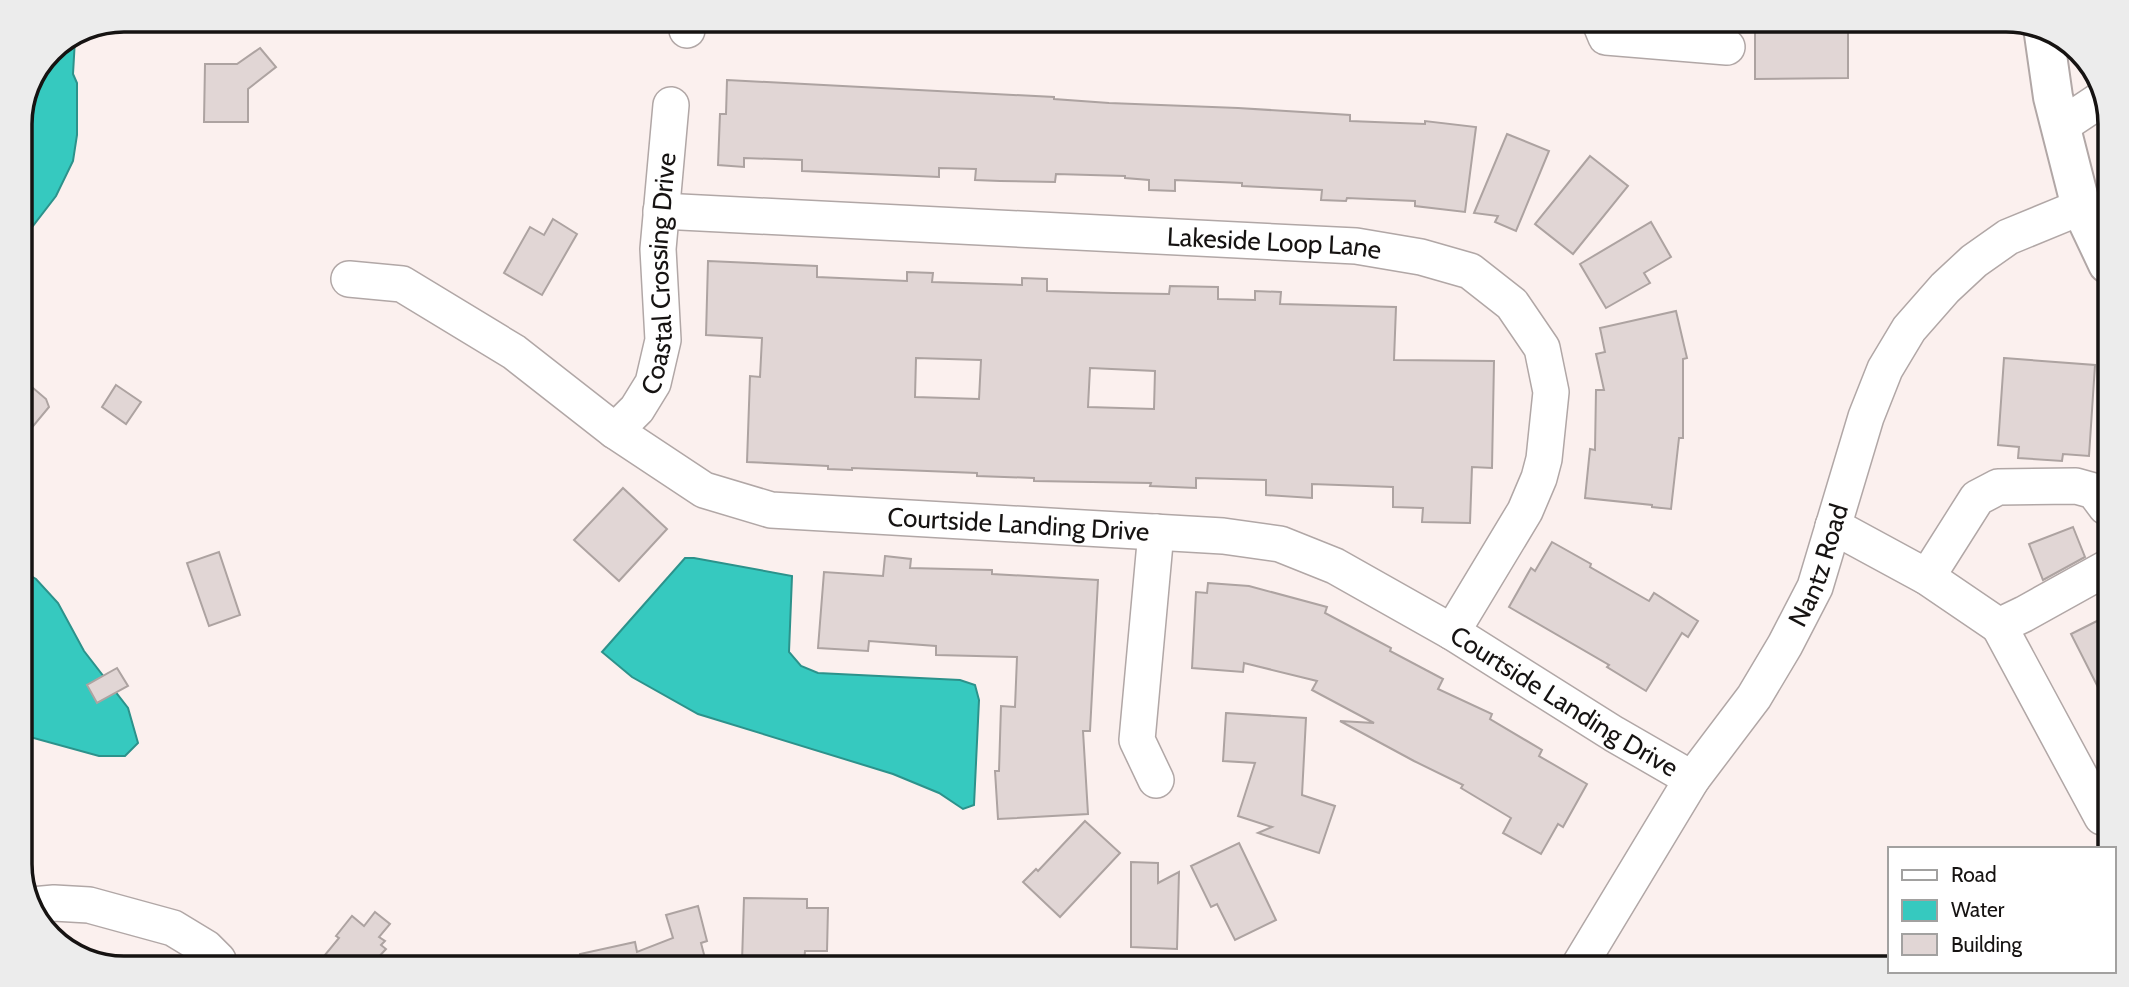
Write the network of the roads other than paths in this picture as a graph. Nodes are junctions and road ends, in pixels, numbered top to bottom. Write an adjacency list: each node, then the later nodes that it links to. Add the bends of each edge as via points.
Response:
1 (1604, 32): 3 (street, via 1606,37)
2 (2045, 41): 6 (main road)
3 (1727, 47)
4 (2095, 103): 6 (street)
5 (671, 104): 8 (street, Coastal Crossing Drive)
6 (2061, 126): 7 (main road)
7 (2081, 207): 9 (main road); 13 (street, Nantz Road, via 2008,237 1945,288 1909,329 1885,369 1866,417)
8 (661, 211): 11 (street, Coastal Crossing Drive, via 658,249 663,340 653,383 637,409); 18 (street, Lakeside Loop Lane, via 1356,246 1470,271 1512,304 1542,348 1551,392 1545,459 1532,495)
9 (2097, 241)
10 (349, 279): 11 (street, Courtside Landing Drive, via 402,284 514,352)
11 (615, 431): 14 (street, Courtside Landing Drive, via 704,490 771,510)
12 (2098, 496): 16 (street, via 2076,486 1998,487 1977,498)
13 (1833, 526): 16 (street); 19 (street, Nantz Road, via 1815,587 1785,645 1754,697)
14 (1156, 532): 18 (street, Courtside Landing Drive, via 1280,544 1335,566); 20 (street, via 1137,740)
15 (2098, 573): 17 (street)
16 (1927, 577): 17 (street)
17 (1999, 626): 21 (street)
18 (1452, 632): 19 (street, Courtside Landing Drive)
19 (1692, 779): 24 (street, Nantz Road)
20 (1156, 780)
21 (2098, 809)
22 (41, 904): 23 (street, via 89,905 173,928)
23 (214, 956)
24 (1585, 956)

